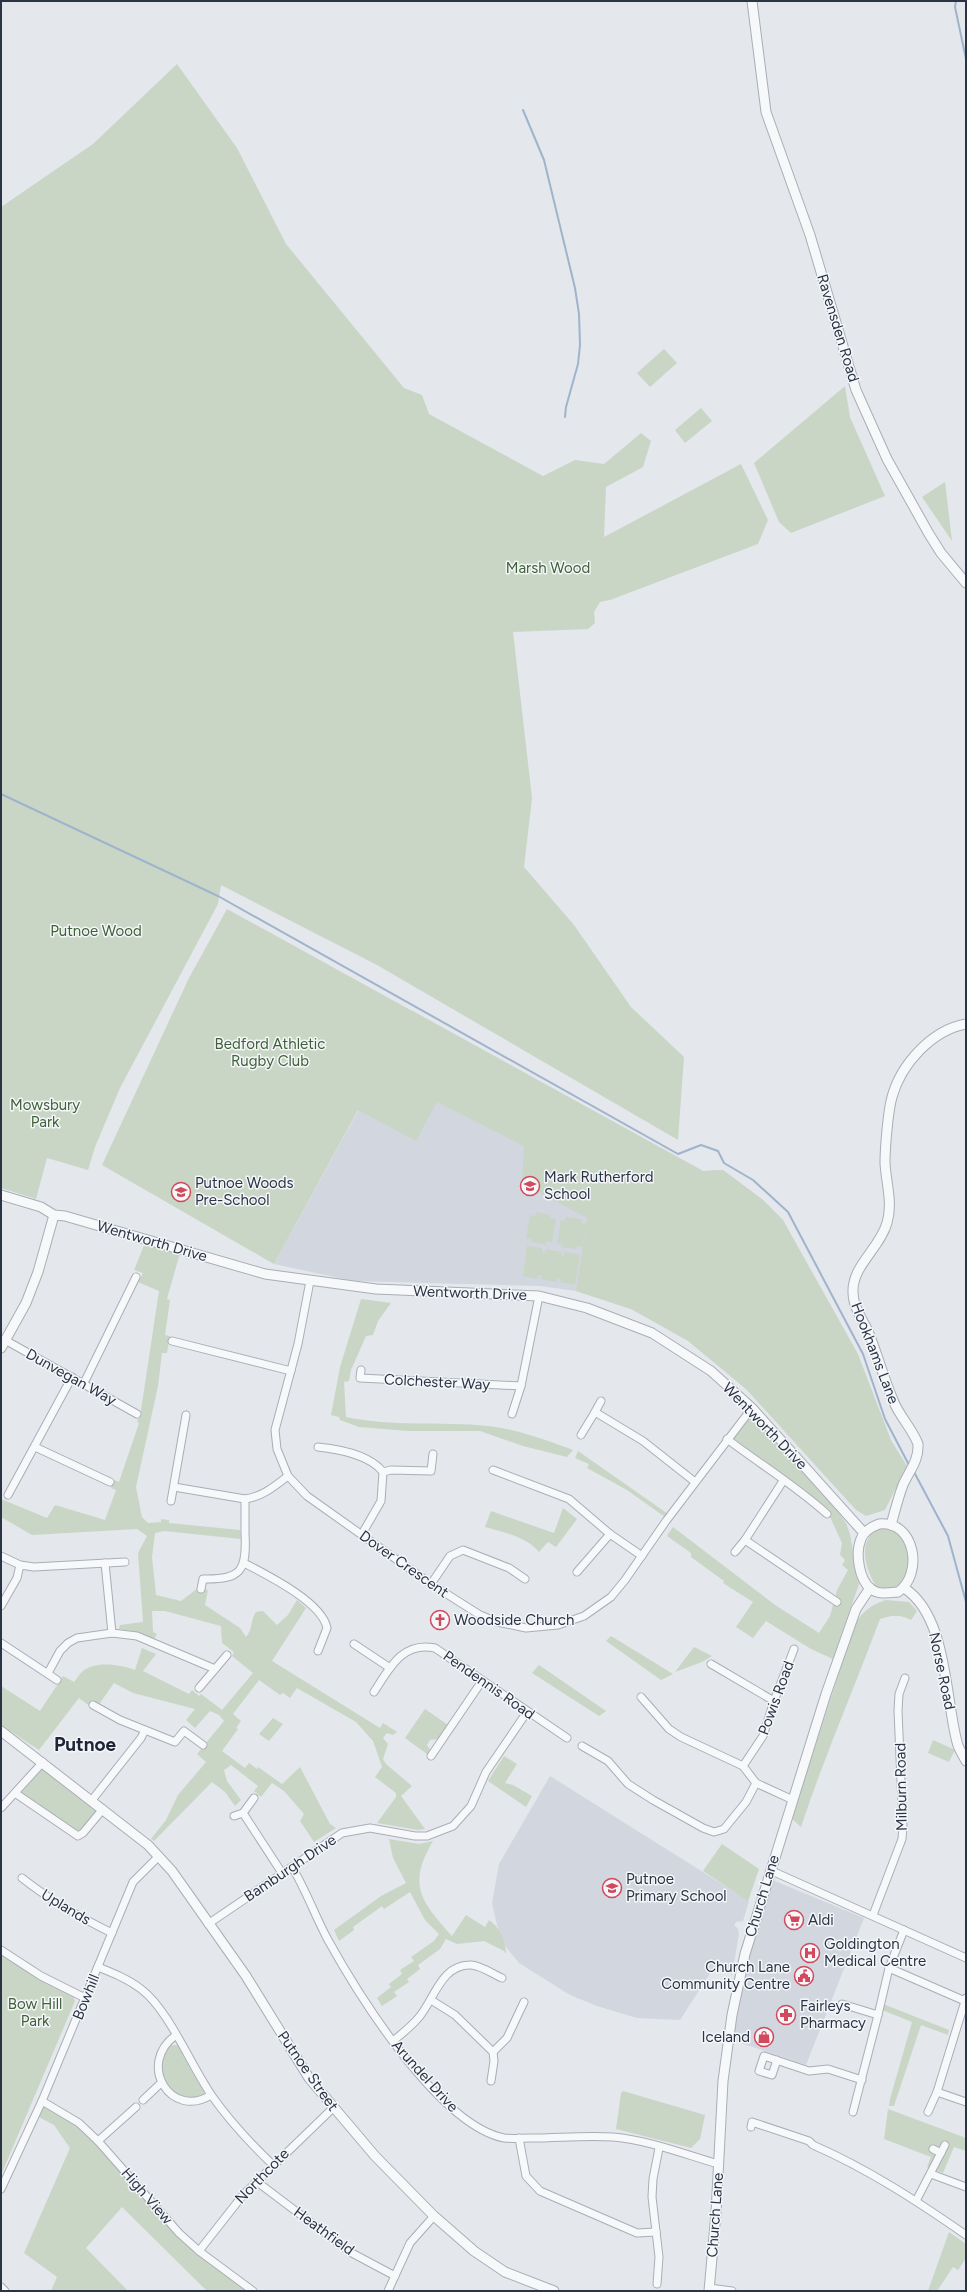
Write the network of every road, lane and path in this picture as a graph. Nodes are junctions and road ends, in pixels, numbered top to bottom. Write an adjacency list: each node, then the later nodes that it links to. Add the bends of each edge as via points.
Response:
1 (752, 1): 2 (street, Ravensden Road, via 766,112 810,235 856,390 887,459 925,527 941,553)
2 (966, 583)
3 (966, 1024): 38 (street, Hookhams Lane, via 955,1026 931,1040 905,1069 891,1097 885,1162 890,1205 887,1222 875,1247 859,1269 853,1292 854,1303 867,1329 893,1400 918,1444 915,1464 904,1483)
4 (1, 1195): 5 (street, Wentworth Drive, via 41,1207)
5 (54, 1215): 7 (street, Wentworth Drive, via 138,1236 265,1274); 10 (street, via 38,1272 26,1302)
6 (136, 1277): 14 (street)
7 (310, 1281): 8 (street, Wentworth Drive, via 401,1291); 12 (street, Dover Crescent)
8 (539, 1296): 15 (street); 17 (street, Wentworth Drive, via 587,1308 652,1333 711,1371)
9 (172, 1341): 12 (street)
10 (3, 1344): 13 (street, Dunvegan Way)
11 (361, 1370): 15 (street, Colchester Way, via 360,1378)
12 (291, 1371): 29 (street, Dover Crescent, via 275,1430 277,1449)
13 (72, 1377): 14 (street, Dunvegan Way); 24 (street)
14 (84, 1383): 19 (street, Dunvegan Way)
15 (521, 1386): 20 (street)
16 (601, 1401): 18 (street)
17 (752, 1408): 23 (street, Dover Crescent); 39 (street, Wentworth Drive)
18 (595, 1412): 22 (street); 32 (street, via 643,1440)
19 (137, 1414)
20 (512, 1414)
21 (186, 1415): 33 (street)
22 (582, 1435)
23 (727, 1439): 30 (street, Wentworth Drive); 32 (street, Dover Crescent)
24 (35, 1447): 31 (street); 34 (street)
25 (318, 1447): 28 (street, via 334,1448 373,1462)
26 (433, 1454): 28 (street, via 431,1471)
27 (493, 1470): 41 (street, via 569,1499)
28 (383, 1472): 40 (street, via 381,1501)
29 (288, 1476): 35 (street, via 261,1495); 40 (street, Dover Crescent, via 307,1496)
30 (783, 1481): 37 (street, Wentworth Drive, via 805,1494); 42 (street)
31 (110, 1482)
32 (695, 1482): 45 (street, Dover Crescent)
33 (174, 1487): 35 (street); 36 (street)
34 (8, 1495)
35 (245, 1499): 48 (street)
36 (171, 1501)
37 (827, 1514)
38 (891, 1525): 39 (street, via 879,1524); 54 (street, via 905,1533 909,1542 913,1562 912,1575)
39 (864, 1533): 53 (street, via 858,1547 859,1559 862,1577)
40 (362, 1534): 52 (street, Dover Crescent)
41 (610, 1534): 45 (street); 50 (street)
42 (745, 1540): 43 (street); 56 (street)
43 (736, 1552)
44 (1, 1556): 49 (street)
45 (642, 1556): 52 (street, Dover Crescent, via 611,1596 593,1610 573,1620 543,1627 526,1628 497,1622 480,1615)
46 (125, 1562): 47 (street)
47 (105, 1563): 49 (street, via 51,1567); 58 (street)
48 (244, 1563): 55 (street, via 230,1577 199,1578); 62 (street, via 302,1597 322,1614 327,1628 321,1654)
49 (20, 1565): 57 (street, via 17,1578)
50 (577, 1572)
51 (525, 1579): 52 (street, via 509,1568 463,1550 450,1556)
52 (431, 1584)
53 (870, 1588): 54 (street, via 888,1594); 90 (street, Church Lane, via 853,1616)
54 (904, 1588): 83 (street, Norse Road, via 917,1598 937,1637 957,1743)
55 (201, 1589)
56 (837, 1602)
57 (1, 1606)
58 (112, 1633): 66 (street, via 143,1638); 67 (street, via 78,1638 68,1643 60,1651)
59 (1, 1643): 67 (street)
60 (354, 1644): 65 (street)
61 (794, 1649): 74 (street, Powis Road)
62 (310, 1652)
63 (227, 1655): 66 (street)
64 (711, 1664): 74 (street)
65 (390, 1668): 70 (street, Pendennis Road, via 405,1651 427,1646 441,1652); 72 (street, Pendennis Road)
66 (215, 1669): 71 (street)
67 (48, 1673): 69 (street)
68 (905, 1678): 100 (street, Milburn Road, via 899,1694 898,1711 904,1828)
69 (57, 1680)
70 (482, 1680): 76 (street, Pendennis Road); 82 (street)
71 (199, 1688)
72 (374, 1692)
73 (641, 1697): 85 (street, via 669,1729 680,1737)
74 (774, 1700): 85 (street, Powis Road, via 763,1736)
75 (93, 1705): 77 (street)
76 (527, 1712): 79 (street, Pendennis Road); 96 (street, Bamburgh Drive, via 486,1772 468,1810 453,1826 428,1836 370,1828 348,1831 336,1836)
77 (145, 1730): 80 (street, via 175,1742 184,1731); 89 (street)
78 (1, 1731): 84 (street, Putnoe Street)
79 (567, 1738)
80 (203, 1745)
81 (582, 1746): 86 (street, via 608,1761 628,1784 714,1832 724,1830 746,1802)
82 (431, 1756)
83 (966, 1761)
84 (43, 1762): 87 (street); 89 (street, Putnoe Street)
85 (743, 1766): 86 (street)
86 (756, 1783): 90 (street)
87 (15, 1793): 91 (street); 92 (street, via 78,1836)
88 (254, 1798): 93 (street)
89 (92, 1800): 92 (street, Putnoe Street)
90 (793, 1800): 97 (street, Church Lane, via 773,1861)
91 (1, 1808)
92 (102, 1809): 95 (street, Putnoe Street, via 148,1844)
93 (243, 1813): 94 (street); 98 (street)
94 (234, 1816)
95 (159, 1856): 101 (street, Putnoe Street); 103 (street, Bowhill, via 133,1882)
96 (292, 1867): 98 (street, Bamburgh Drive); 116 (street, Arundel Drive, via 328,1939 369,2008)
97 (772, 1872): 100 (street); 139 (street, Church Lane, via 751,1930 732,2015 720,2111)
98 (282, 1873): 101 (street, Bamburgh Drive)
99 (22, 1878): 103 (street, Uplands, via 47,1898 78,1917)
100 (873, 1915): 102 (street)
101 (208, 1924): 128 (street, Putnoe Street, via 246,1976 309,2078)
102 (904, 1930): 105 (street); 107 (street)
103 (112, 1933): 106 (street, Bowhill)
104 (1, 1950): 109 (street, via 40,1976)
105 (966, 1958)
106 (98, 1967): 109 (street, Bowhill); 115 (street, via 114,1973 142,1990 157,2005)
107 (889, 1968): 113 (street); 114 (street)
108 (502, 1978): 110 (street, via 473,1965 463,1965 447,1974)
109 (85, 1998): 125 (street, Bowhill)
110 (431, 2000): 116 (street, via 406,2030); 117 (street, via 454,2015)
111 (524, 2002): 117 (street, via 507,2038)
112 (842, 2004): 114 (street)
113 (965, 2004): 122 (street)
114 (878, 2015): 119 (street)
115 (176, 2035): 121 (street, via 166,2042 160,2053 157,2064); 123 (street)
116 (393, 2041): 132 (street, Arundel Drive, via 442,2099 472,2125 492,2135)
117 (493, 2052): 120 (street)
118 (777, 2060): 119 (street, via 809,2070 828,2069)
119 (862, 2080): 129 (street)
120 (491, 2081)
121 (161, 2083): 123 (street, via 170,2093 189,2102 202,2101); 124 (street)
122 (937, 2092): 126 (street); 130 (street)
123 (211, 2095): 138 (street, via 237,2128)
124 (143, 2100)
125 (42, 2101): 133 (street, High View, via 79,2123); 143 (street, Bowhill)
126 (966, 2102)
127 (136, 2106): 133 (street)
128 (333, 2108): 138 (street, Northcote); 145 (street, Putnoe Street, via 375,2156)
129 (853, 2112)
130 (928, 2112)
131 (751, 2127): 144 (street, via 752,2122 809,2141 852,2162)
132 (519, 2138): 135 (street, Arundel Drive, via 613,2137); 146 (street, via 526,2176 540,2191 637,2233)
133 (98, 2141): 148 (street, High View)
134 (945, 2145): 137 (street)
135 (659, 2148): 139 (street, Arundel Drive); 146 (street, via 652,2197)
136 (933, 2149): 137 (street)
137 (941, 2153): 140 (street)
138 (272, 2164): 141 (street, Northcote)
139 (718, 2164): 152 (street, Church Lane)
140 (931, 2174): 142 (street); 144 (street)
141 (256, 2181): 148 (street, Northcote); 149 (street, Heathfield, via 350,2252)
142 (966, 2187)
143 (1, 2189)
144 (916, 2200): 147 (street)
145 (434, 2216): 149 (street, via 410,2243); 156 (street, Putnoe Street, via 489,2262 505,2272)
146 (656, 2232): 150 (street, via 659,2257)
147 (966, 2235)
148 (198, 2251): 154 (street, High View)
149 (395, 2276): 155 (street)
150 (657, 2284)
151 (1, 2287): 153 (street)
152 (709, 2289): 157 (street)
153 (5, 2291)
154 (254, 2291)
155 (388, 2291)
156 (554, 2291)
157 (732, 2291)

